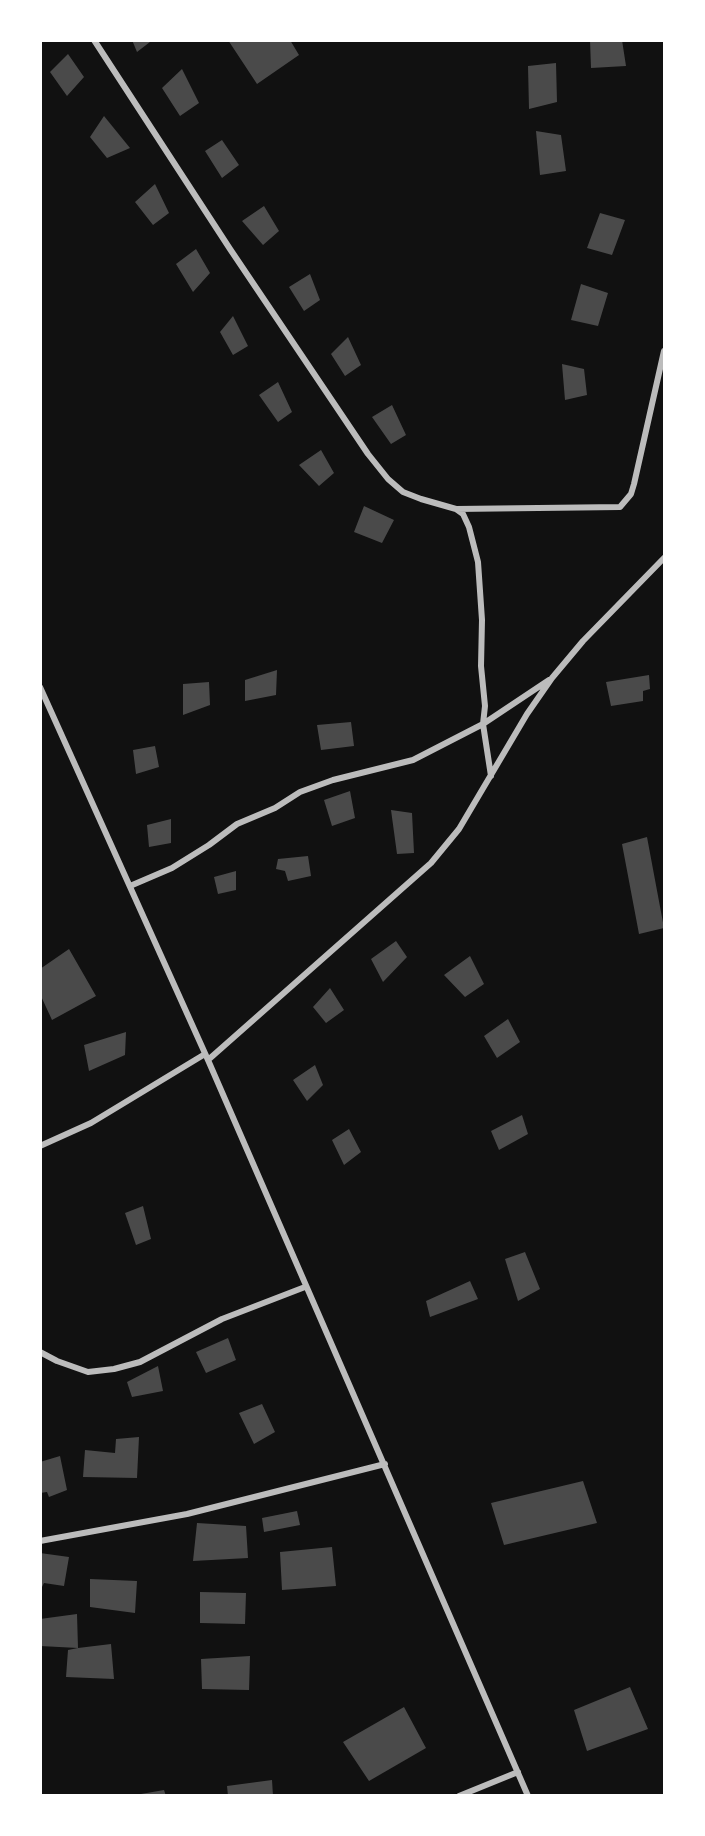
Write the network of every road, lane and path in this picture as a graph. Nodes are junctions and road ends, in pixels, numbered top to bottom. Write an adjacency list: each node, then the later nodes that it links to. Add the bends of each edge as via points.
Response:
1 (94, 40): 3 (street, via 230,249 388,479 403,492)
2 (664, 351): 3 (street, via 634,484 620,507)
3 (456, 508): 7 (street, via 469,527 478,562)
4 (664, 558): 5 (street)
5 (552, 678): 7 (street); 8 (street)
6 (40, 687): 9 (street)
7 (483, 724): 8 (street); 9 (street, via 413,760 300,792 237,824 172,868)
8 (491, 776): 10 (street, via 459,829 431,863)
9 (130, 886): 10 (street)
10 (206, 1057): 11 (street, via 91,1123); 12 (street)
11 (40, 1146)
12 (305, 1287): 13 (street, via 222,1319 140,1362 114,1369 88,1372); 14 (street)
13 (40, 1352)
14 (385, 1464): 15 (street, via 187,1514); 16 (street)
15 (40, 1541)
16 (518, 1772): 17 (street); 18 (street)
17 (459, 1796)
18 (528, 1796)

